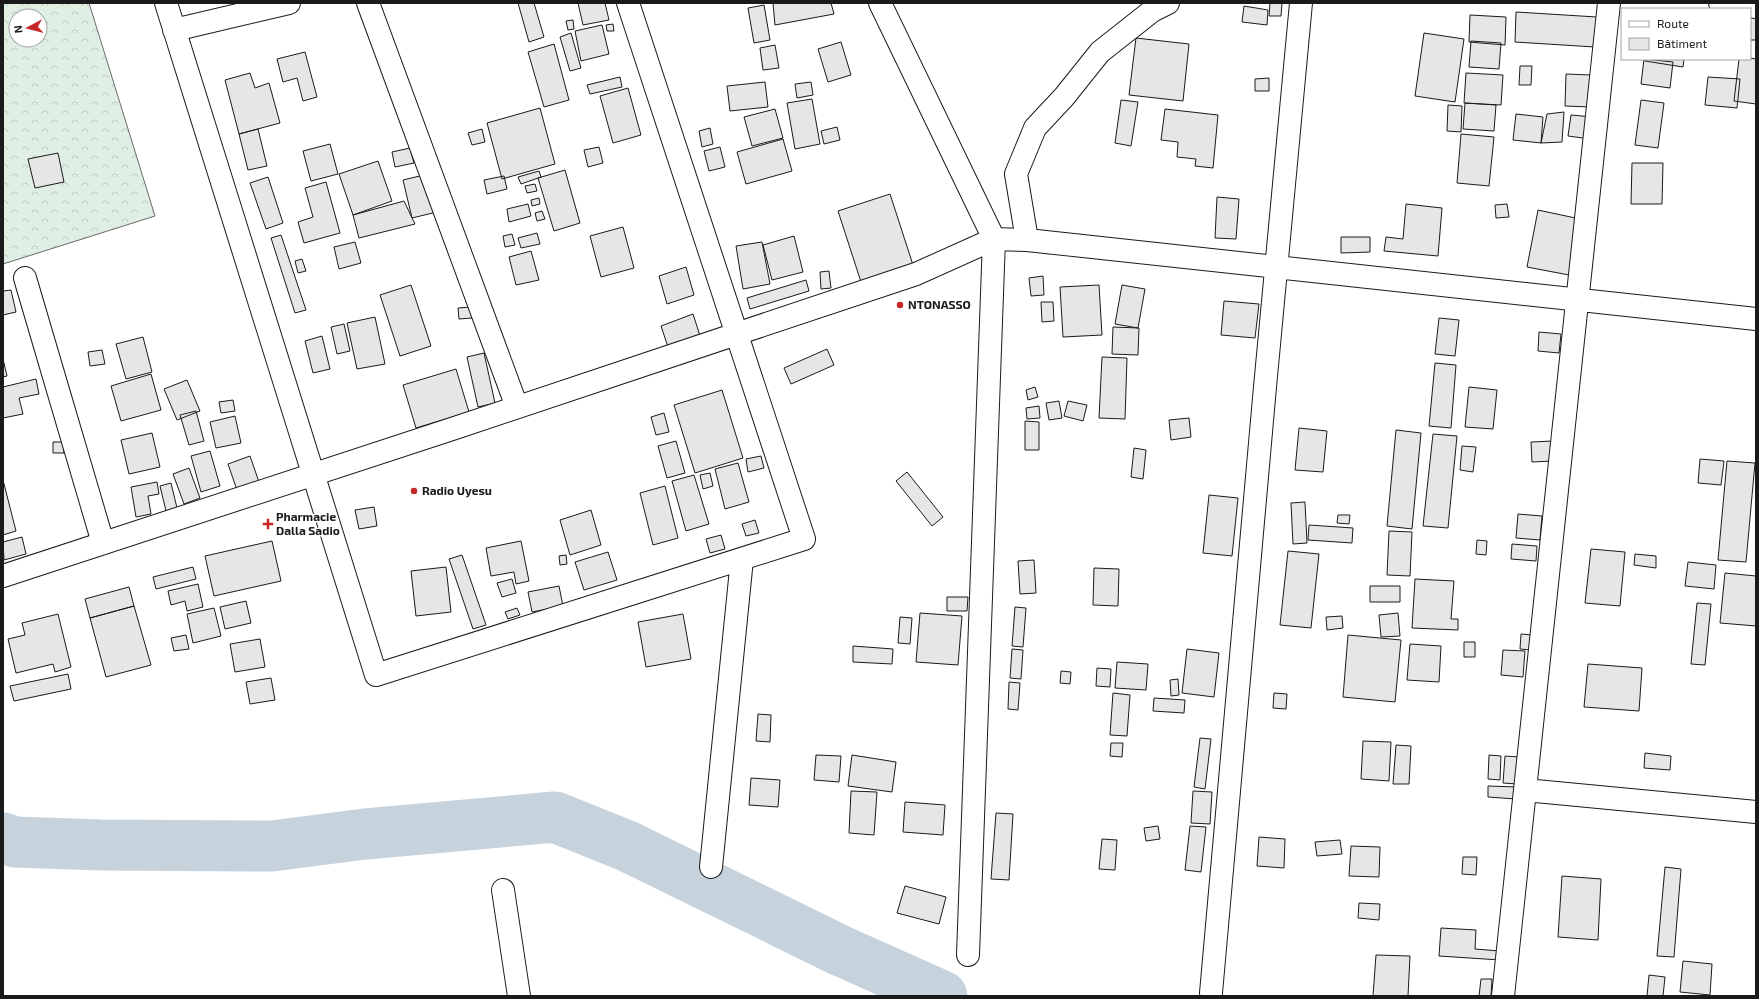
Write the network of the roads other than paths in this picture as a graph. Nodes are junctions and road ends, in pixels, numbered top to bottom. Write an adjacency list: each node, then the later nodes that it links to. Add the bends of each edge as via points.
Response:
1 (166, 3): 11 (street)
2 (289, 3): 11 (street)
3 (368, 3): 19 (street)
4 (628, 3): 18 (street)
5 (880, 3): 12 (street)
6 (1168, 3): 13 (street, via 1152,12 1100,52 1035,128 1016,174)
7 (1301, 3): 14 (street)
8 (1609, 3): 16 (street)
9 (1720, 3): 10 (street)
10 (1756, 7)
11 (174, 30): 20 (street)
12 (994, 239): 13 (street); 18 (street, via 916,274); 28 (street)
13 (1027, 240): 14 (street)
14 (1276, 267): 16 (street); 29 (street)
15 (26, 278): 21 (street)
16 (1578, 300): 17 (street); 24 (street)
17 (1756, 319)
18 (737, 334): 19 (street); 22 (street, via 804,539)
19 (517, 407): 20 (street)
20 (313, 474): 21 (street); 22 (street, via 376,675)
21 (103, 543): 23 (street)
22 (742, 559): 26 (street)
23 (3, 576)
24 (1525, 790): 25 (street); 31 (street)
25 (1756, 812)
26 (711, 867)
27 (503, 890): 30 (street)
28 (968, 955)
29 (1211, 993)
30 (519, 996)
31 (1503, 996)

